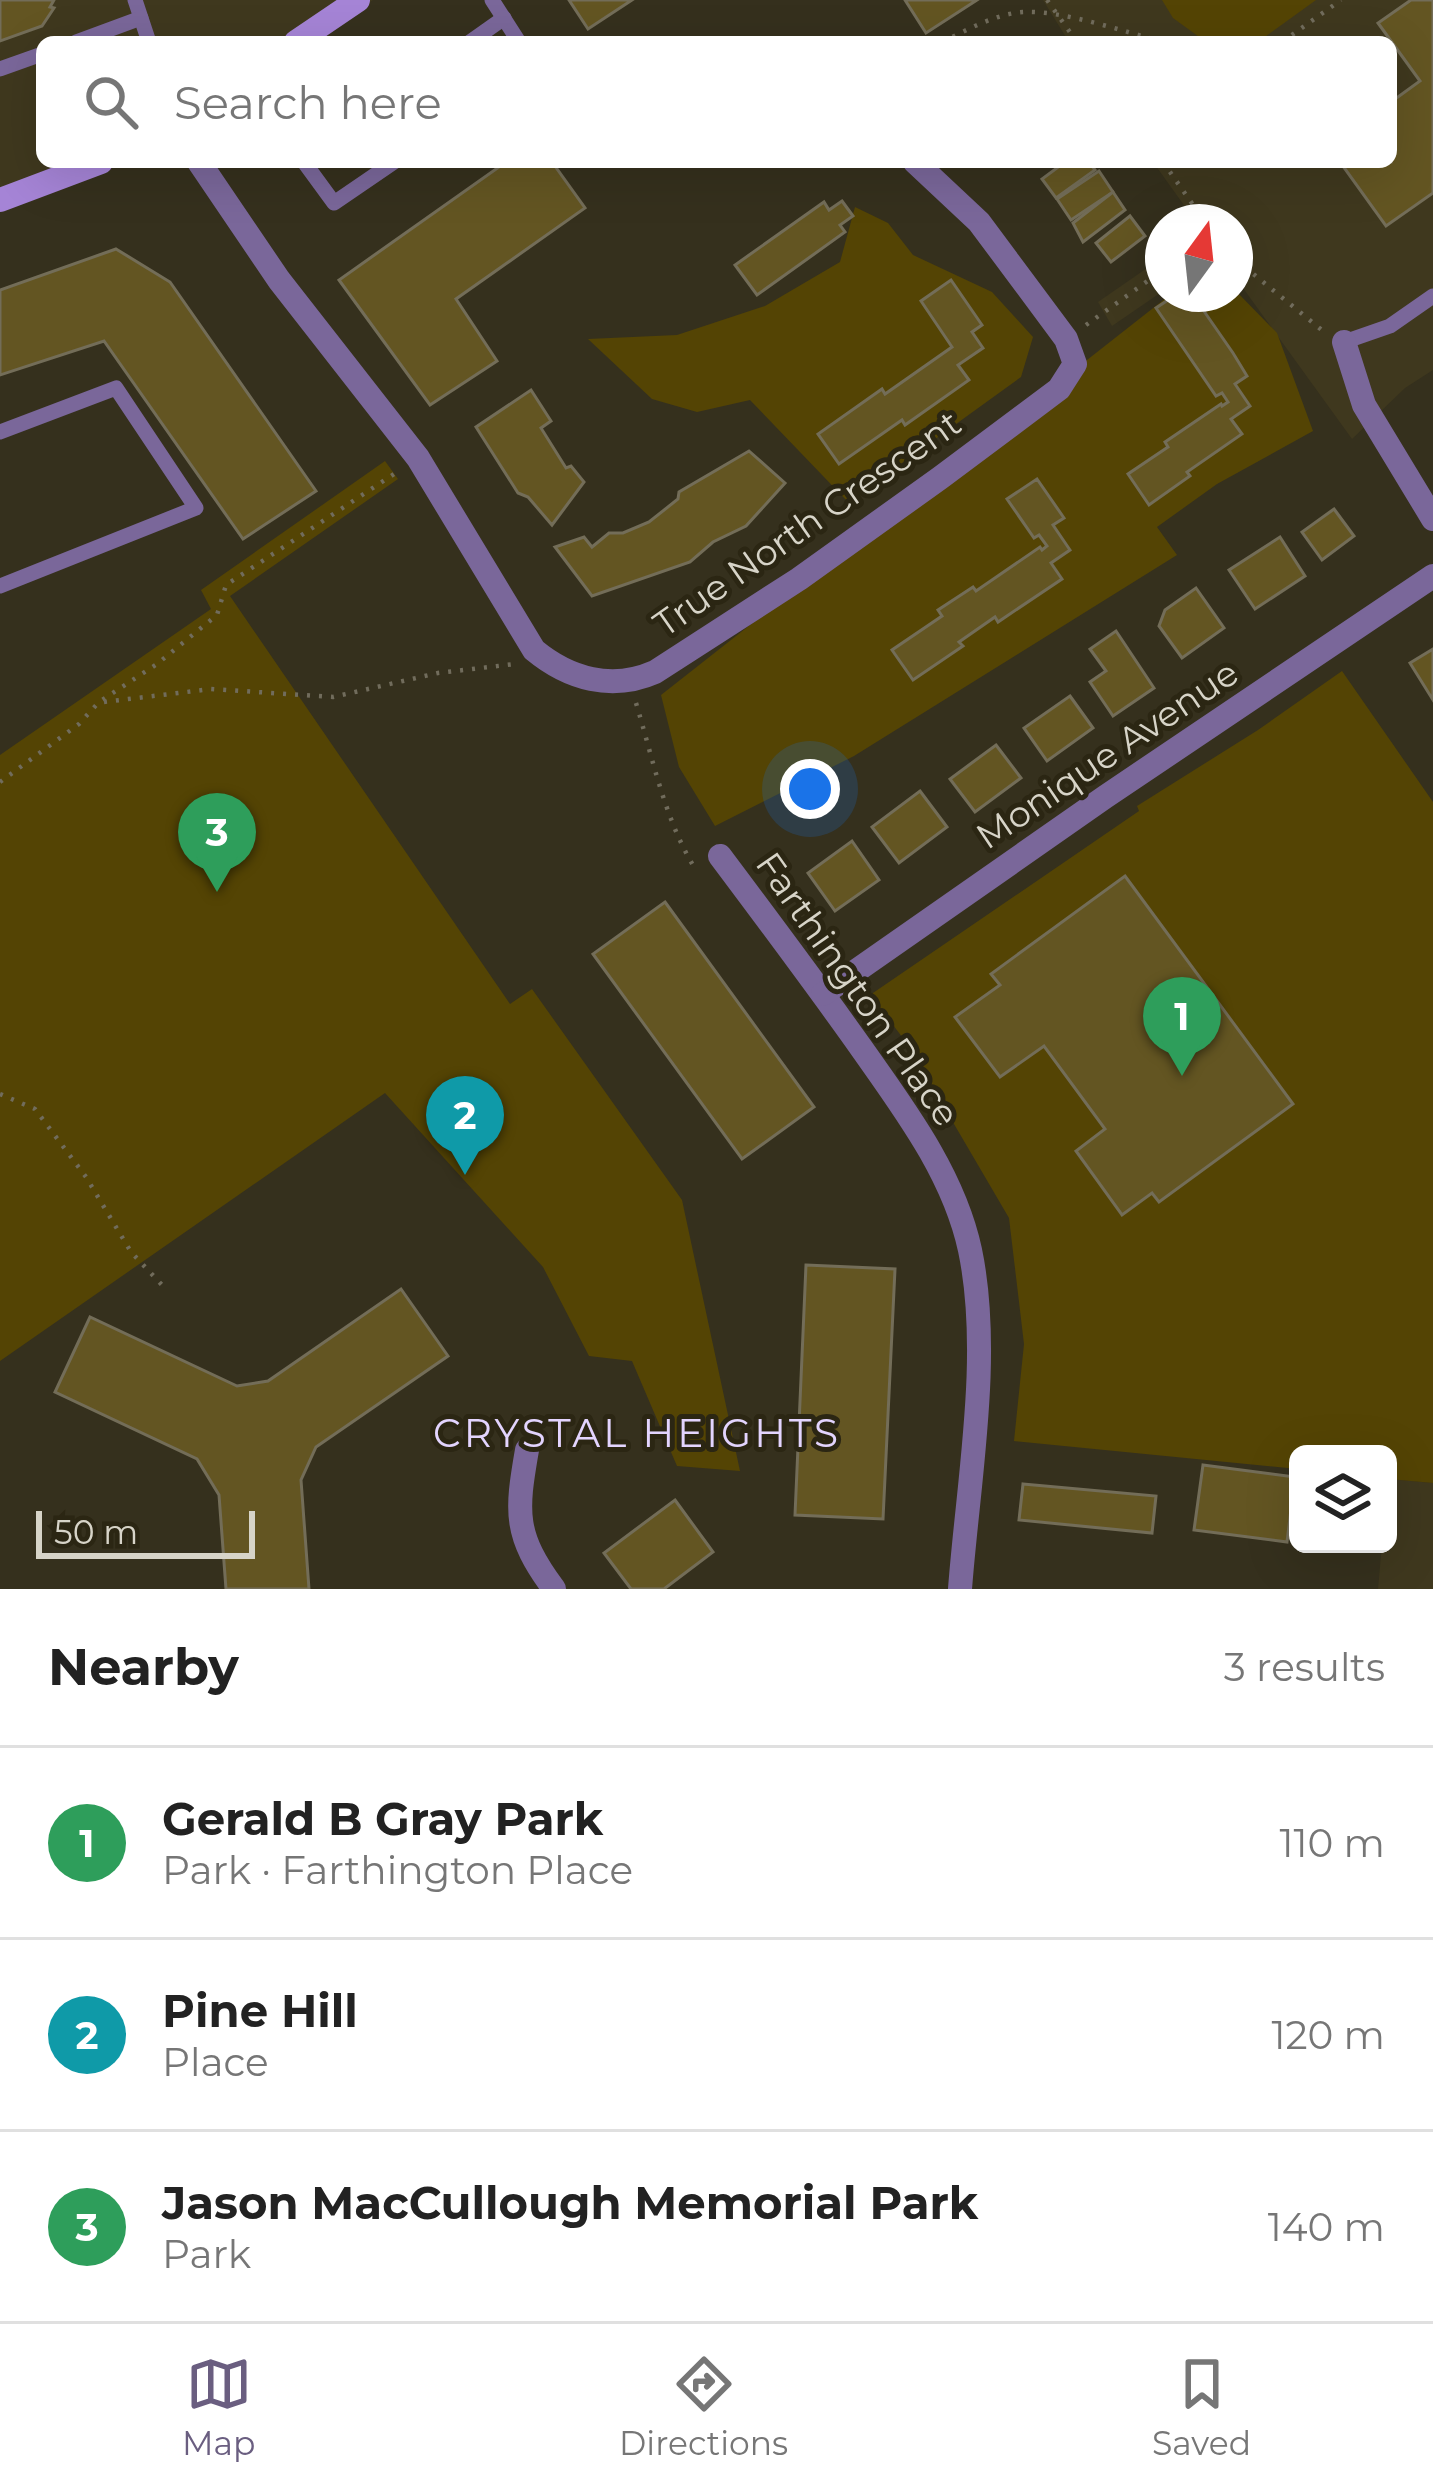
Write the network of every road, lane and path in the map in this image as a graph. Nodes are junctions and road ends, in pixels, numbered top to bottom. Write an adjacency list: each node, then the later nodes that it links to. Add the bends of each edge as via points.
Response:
1 (135, 0): 8 (lane)
2 (358, 0): 11 (street)
3 (492, 0): 7 (lane)
4 (1047, 0): 6 (path)
5 (1341, 0): 17 (path)
6 (1058, 16): 14 (path, via 1005,15); 15 (path); 16 (path)
7 (504, 18): 12 (lane); 13 (lane)
8 (141, 19): 9 (lane); 10 (lane)
9 (93, 36)
10 (147, 36)
11 (305, 36)
12 (478, 36)
13 (515, 36)
14 (956, 36)
15 (1073, 36)
16 (1140, 36)
17 (1290, 36)
18 (36, 56): 19 (lane)
19 (0, 69)
20 (85, 168): 26 (street)
21 (204, 168): 34 (street)
22 (308, 168): 23 (lane, via 334,203)
23 (385, 168)
24 (921, 168): 31 (street, via 979,222)
25 (1167, 168): 27 (path)
26 (0, 200)
27 (1192, 204)
28 (1253, 274): 32 (path)
29 (1145, 284): 31 (path)
30 (1433, 296): 32 (lane, via 1390,326)
31 (1066, 339): 39 (street, True North Crescent, via 1075,364 1059,388 799,579)
32 (1344, 342): 35 (street, via 1364,405)
33 (0, 432): 37 (lane, via 116,388 196,508)
34 (418, 458): 38 (street); 40 (path, via 226,585 217,616)
35 (1433, 519)
36 (1433, 576): 44 (street, Monique Avenue)
37 (0, 586)
38 (547, 660): 39 (street, via 575,676); 40 (path, via 333,697 211,689)
39 (629, 681): 43 (path, via 667,814)
40 (99, 702): 41 (path)
41 (0, 782)
42 (720, 856): 44 (street, Farthington Place)
43 (694, 868)
44 (823, 994): 49 (street, Farthington Place, via 917,1127 970,1249 977,1392)
45 (0, 1094): 46 (path, via 34,1109)
46 (161, 1286)
47 (527, 1450): 48 (street, via 518,1502 523,1535)
48 (554, 1589)
49 (960, 1589)

